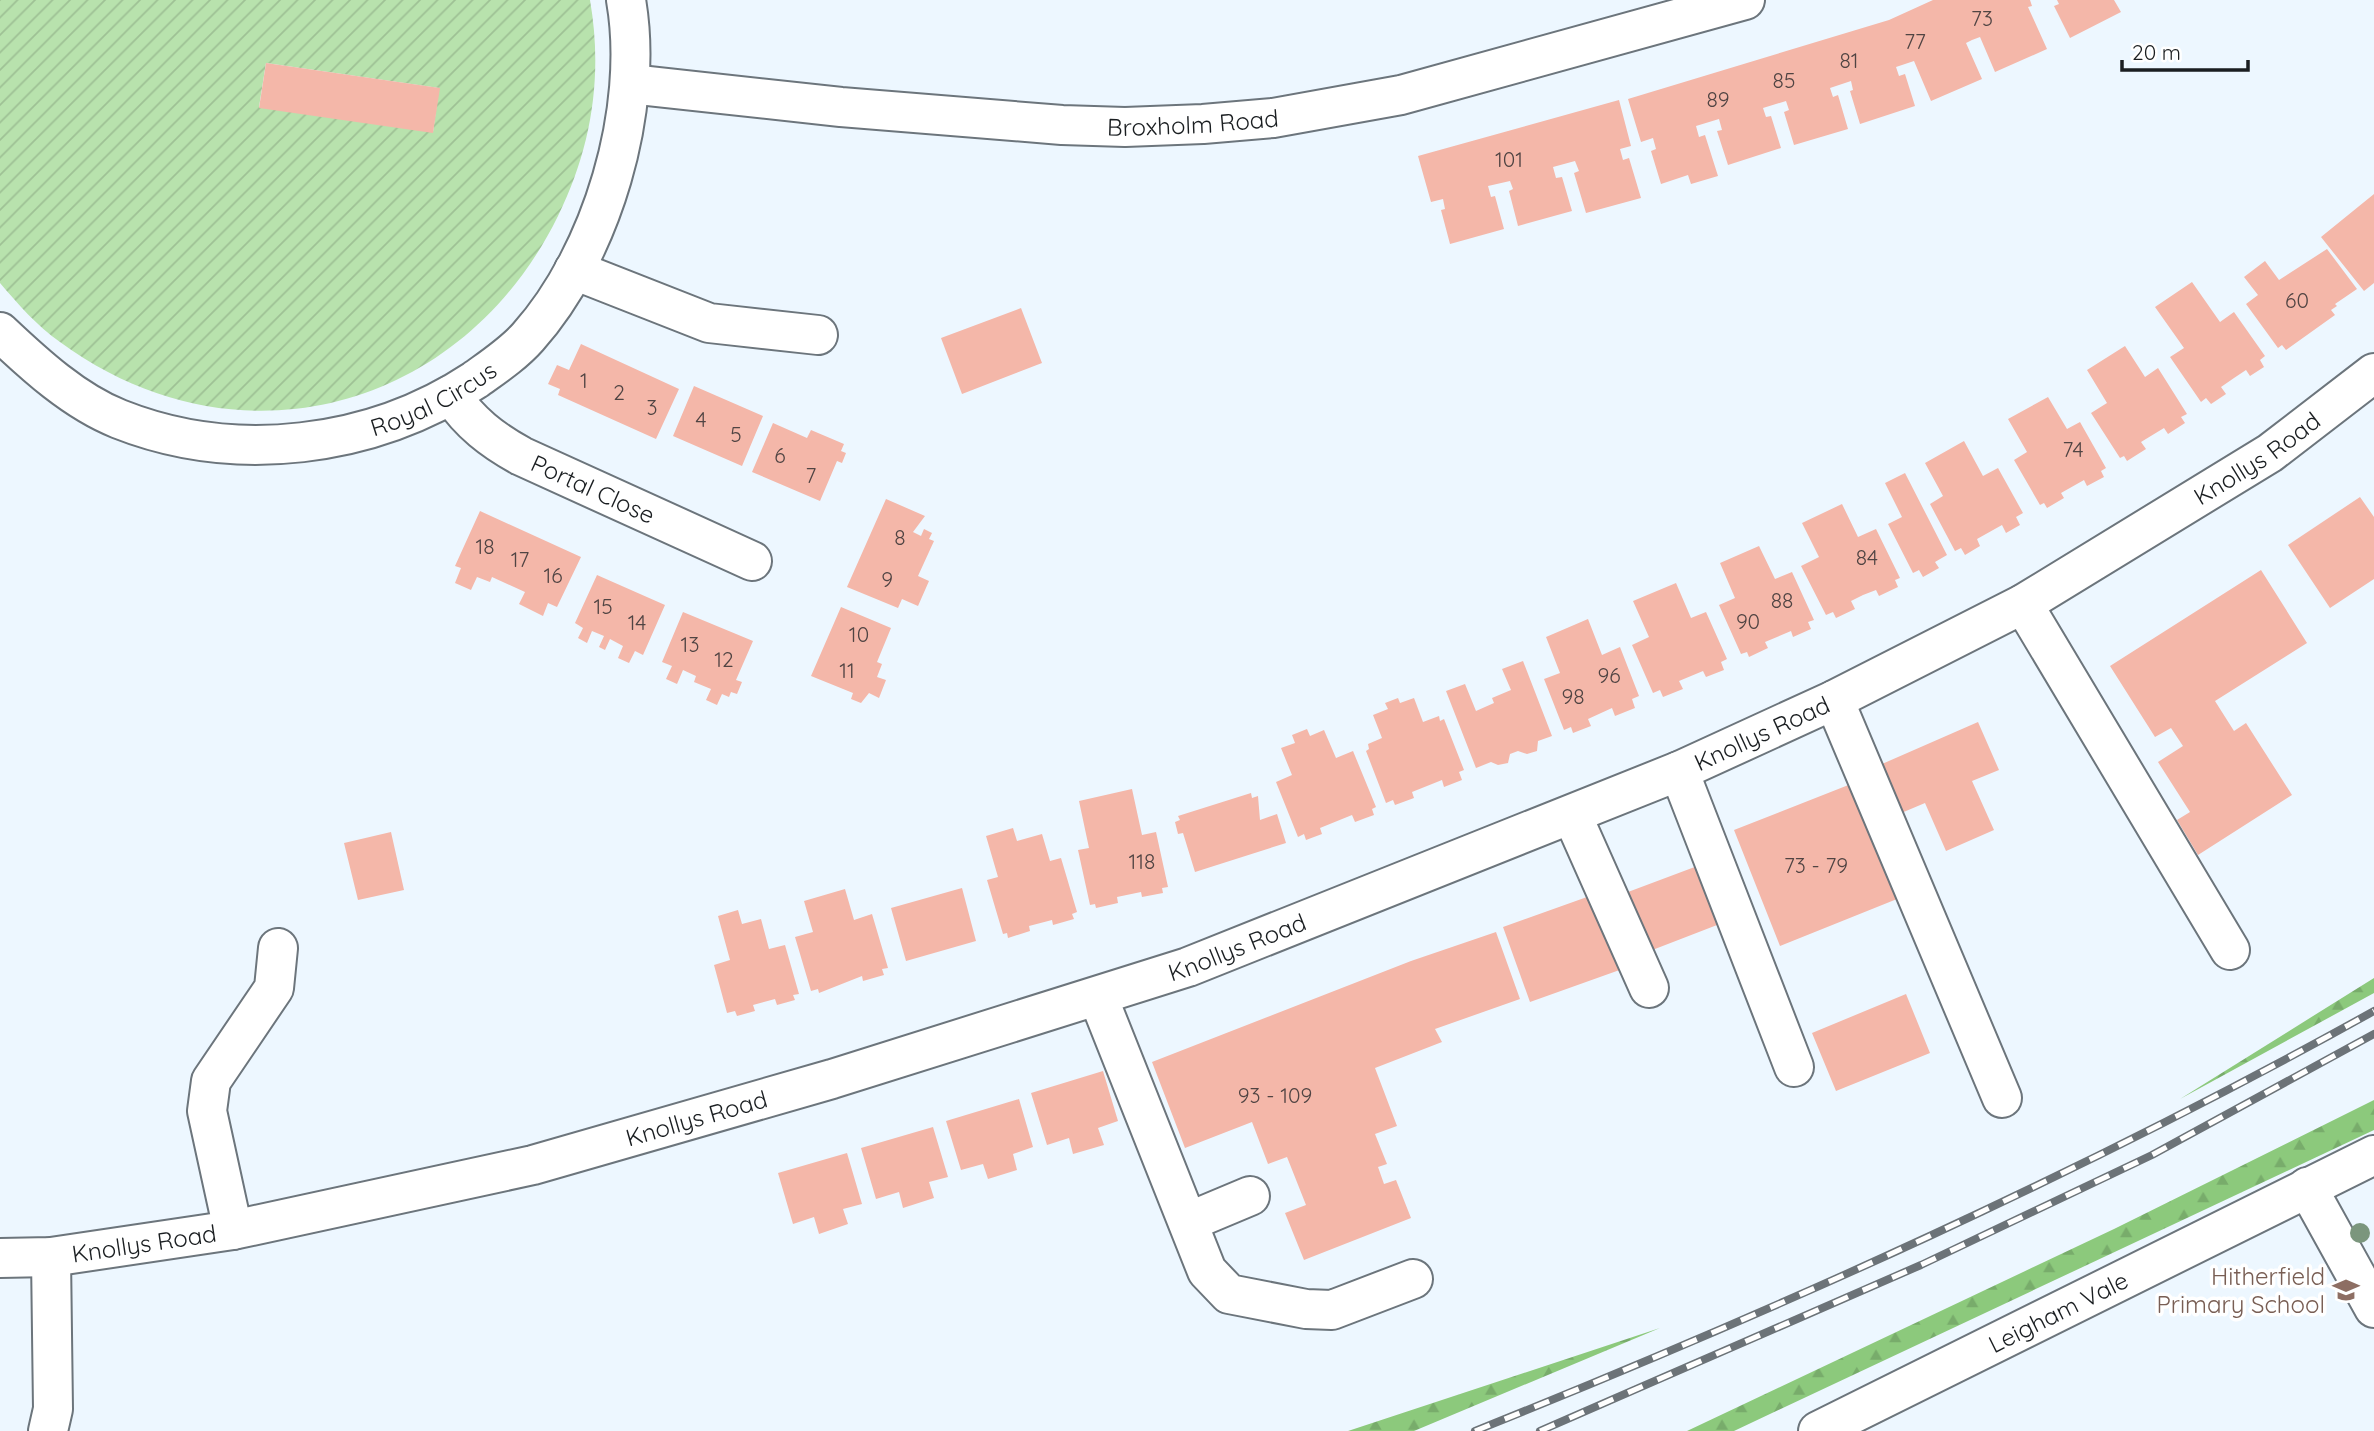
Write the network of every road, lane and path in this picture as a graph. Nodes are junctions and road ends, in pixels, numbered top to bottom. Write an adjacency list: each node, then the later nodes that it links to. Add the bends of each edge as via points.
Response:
1 (626, 0): 3 (street, Royal Circus, via 632,36)
2 (1745, 0): 3 (street, Broxholm Road, via 1401,95 1273,118 1203,124 1062,125)
3 (630, 84): 4 (street, Royal Circus, via 612,173)
4 (574, 270): 6 (street, via 709,323); 8 (street, Royal Circus, via 529,337)
5 (0, 332): 8 (street, Royal Circus, via 92,407 145,428 223,444 275,445 369,430)
6 (818, 335)
7 (2374, 373): 10 (street, Knollys Road, via 2270,453)
8 (451, 395): 9 (street, Portal Close, via 490,439)
9 (752, 561)
10 (2023, 604): 11 (street, Knollys Road); 15 (street)
11 (1834, 700): 12 (street, Knollys Road); 19 (street)
12 (1679, 771): 13 (street, Knollys Road); 18 (street)
13 (1572, 815): 16 (street); 17 (street, Knollys Road)
14 (278, 948): 24 (street, via 274,988 211,1081 206,1111)
15 (2230, 950)
16 (1649, 988)
17 (1098, 998): 23 (street); 24 (street, Knollys Road, via 533,1164)
18 (1794, 1067)
19 (2002, 1098)
20 (2374, 1156): 21 (street, Leigham Vale)
21 (2307, 1187): 28 (street); 30 (street, Leigham Vale)
22 (1250, 1196): 23 (street)
23 (1188, 1222): 27 (street, via 1207,1271 1229,1294 1332,1310)
24 (233, 1230): 25 (street, Knollys Road)
25 (51, 1257): 26 (street, Knollys Road); 29 (street)
26 (0, 1258)
27 (1413, 1279)
28 (2374, 1308)
29 (52, 1429)
30 (1818, 1431)

